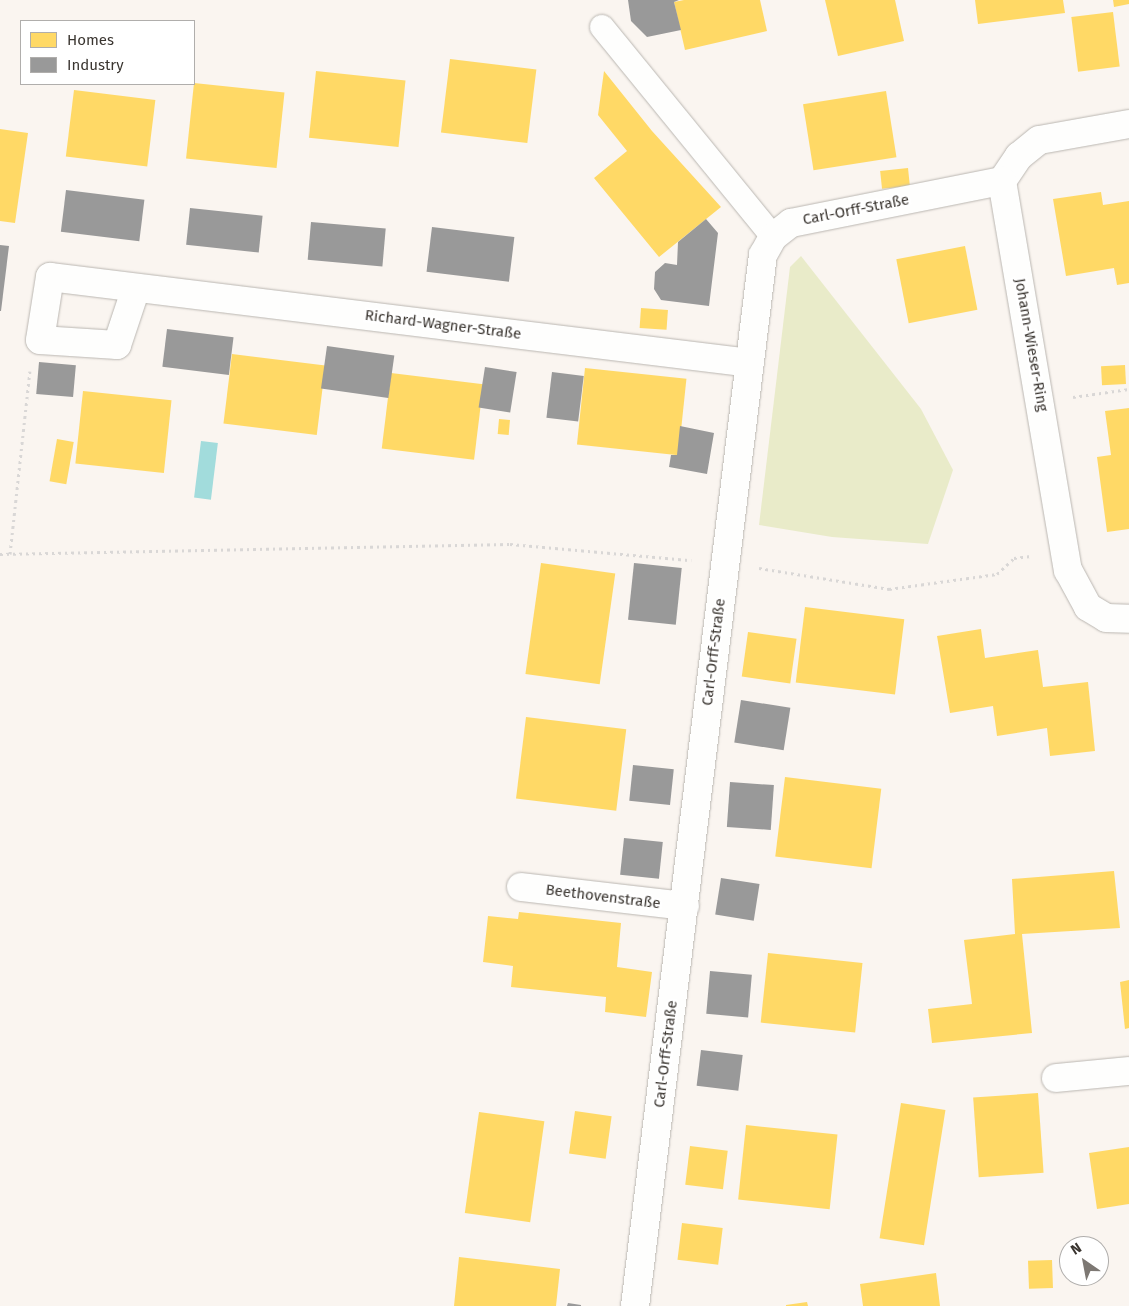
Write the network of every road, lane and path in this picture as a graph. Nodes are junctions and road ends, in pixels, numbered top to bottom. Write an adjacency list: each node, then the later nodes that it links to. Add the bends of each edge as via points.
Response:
1 (602, 27): 4 (lane)
2 (1129, 124): 3 (street, via 1039,140 1019,156)
3 (1002, 181): 4 (street, Carl-Orff-Straße, via 819,216 791,223); 9 (street, Johann-Wieser-Ring)
4 (773, 236): 7 (street, Carl-Orff-Straße, via 763,255)
5 (136, 288): 6 (street, via 117,345); 6 (street, Richard-Wagner-Straße, via 50,277); 7 (street, Richard-Wagner-Straße)
6 (40, 340): 12 (path, via 32,356)
7 (750, 363): 13 (street, Carl-Orff-Straße)
8 (1129, 388): 9 (path)
9 (1040, 402): 10 (street, Johann-Wieser-Ring)
10 (1065, 551): 13 (path, via 1014,558 997,574 889,588); 14 (street, Johann-Wieser-Ring, via 1068,570 1088,607 1106,618)
11 (0, 554): 12 (path)
12 (10, 554): 13 (path, via 510,544)
13 (725, 563): 16 (street, Carl-Orff-Straße)
14 (1129, 619)
15 (521, 887): 16 (street, Beethovenstraße)
16 (684, 906): 19 (street, Carl-Orff-Straße)
17 (1129, 1071): 18 (street)
18 (1056, 1078)
19 (635, 1306)

